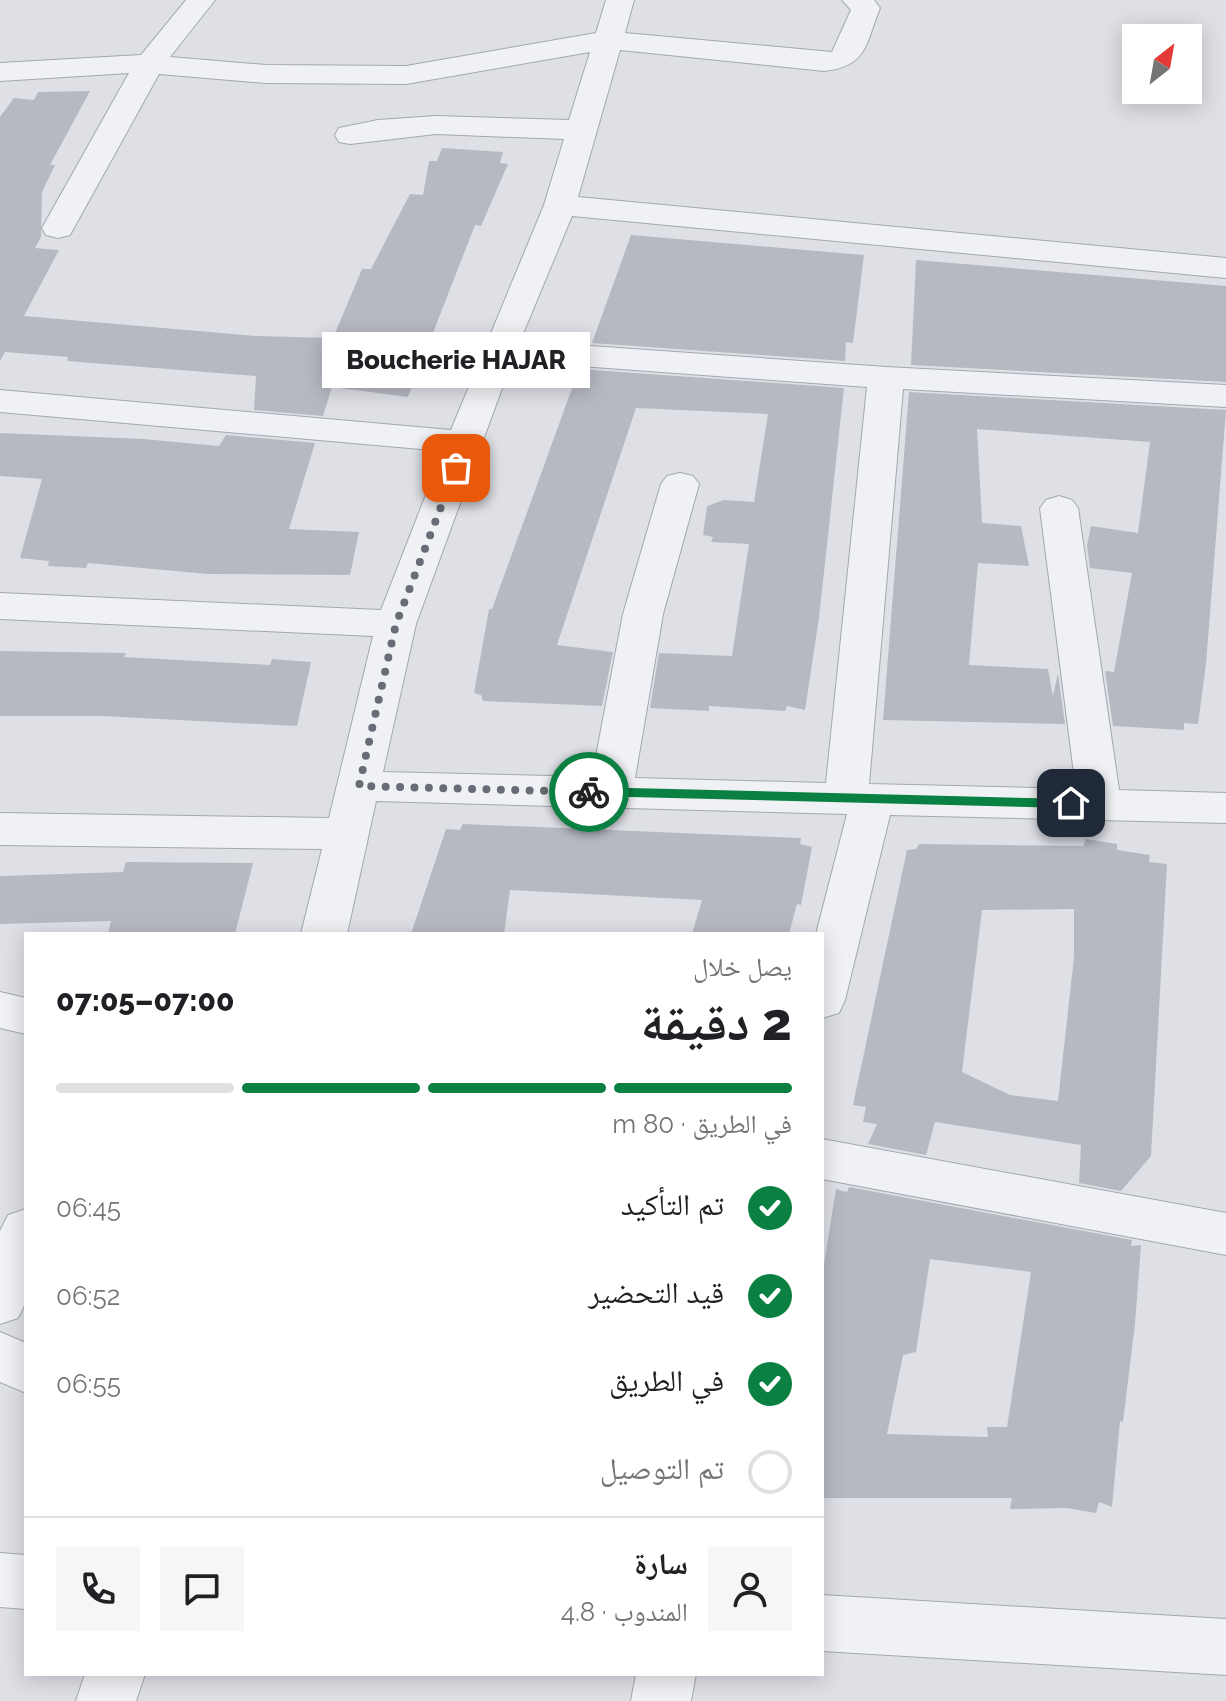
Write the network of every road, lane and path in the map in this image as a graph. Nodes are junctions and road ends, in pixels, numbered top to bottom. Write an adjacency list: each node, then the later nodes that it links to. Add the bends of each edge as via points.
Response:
1 (201, 0): 5 (street)
2 (620, 0): 4 (street)
3 (856, 0): 4 (street, via 866,8 841,60)
4 (607, 40): 5 (street, via 406,75 266,74); 7 (street)
5 (149, 64): 6 (street); 10 (street)
6 (0, 72)
7 (581, 130): 8 (street, via 431,125 382,127); 9 (street)
8 (350, 135)
9 (560, 205): 11 (street); 12 (street)
10 (58, 228)
11 (1226, 268)
12 (499, 350): 13 (street); 16 (street)
13 (886, 378): 14 (street); 23 (street)
14 (1226, 396)
15 (0, 401): 16 (street)
16 (466, 442): 20 (street)
17 (680, 484): 22 (street, via 643,614)
18 (1059, 508): 24 (street)
19 (0, 606): 20 (street)
20 (396, 624): 21 (street)
21 (359, 786): 22 (street); 27 (street)
22 (611, 792): 23 (street)
23 (859, 798): 24 (street); 29 (street)
24 (1099, 804): 25 (street)
25 (1226, 808)
26 (0, 829): 27 (street)
27 (347, 834): 28 (street)
28 (324, 932)
29 (824, 989)
30 (0, 1010): 31 (street)
31 (24, 1016)
32 (824, 1159): 33 (street)
33 (1226, 1234)
34 (24, 1236): 35 (street)
35 (0, 1302)
36 (0, 1355): 37 (street)
37 (24, 1369)
38 (0, 1580): 39 (street)
39 (24, 1582)
40 (824, 1623): 41 (street)
41 (1226, 1647)
42 (114, 1676): 44 (street)
43 (666, 1676): 45 (street)
44 (106, 1701)
45 (661, 1701)

